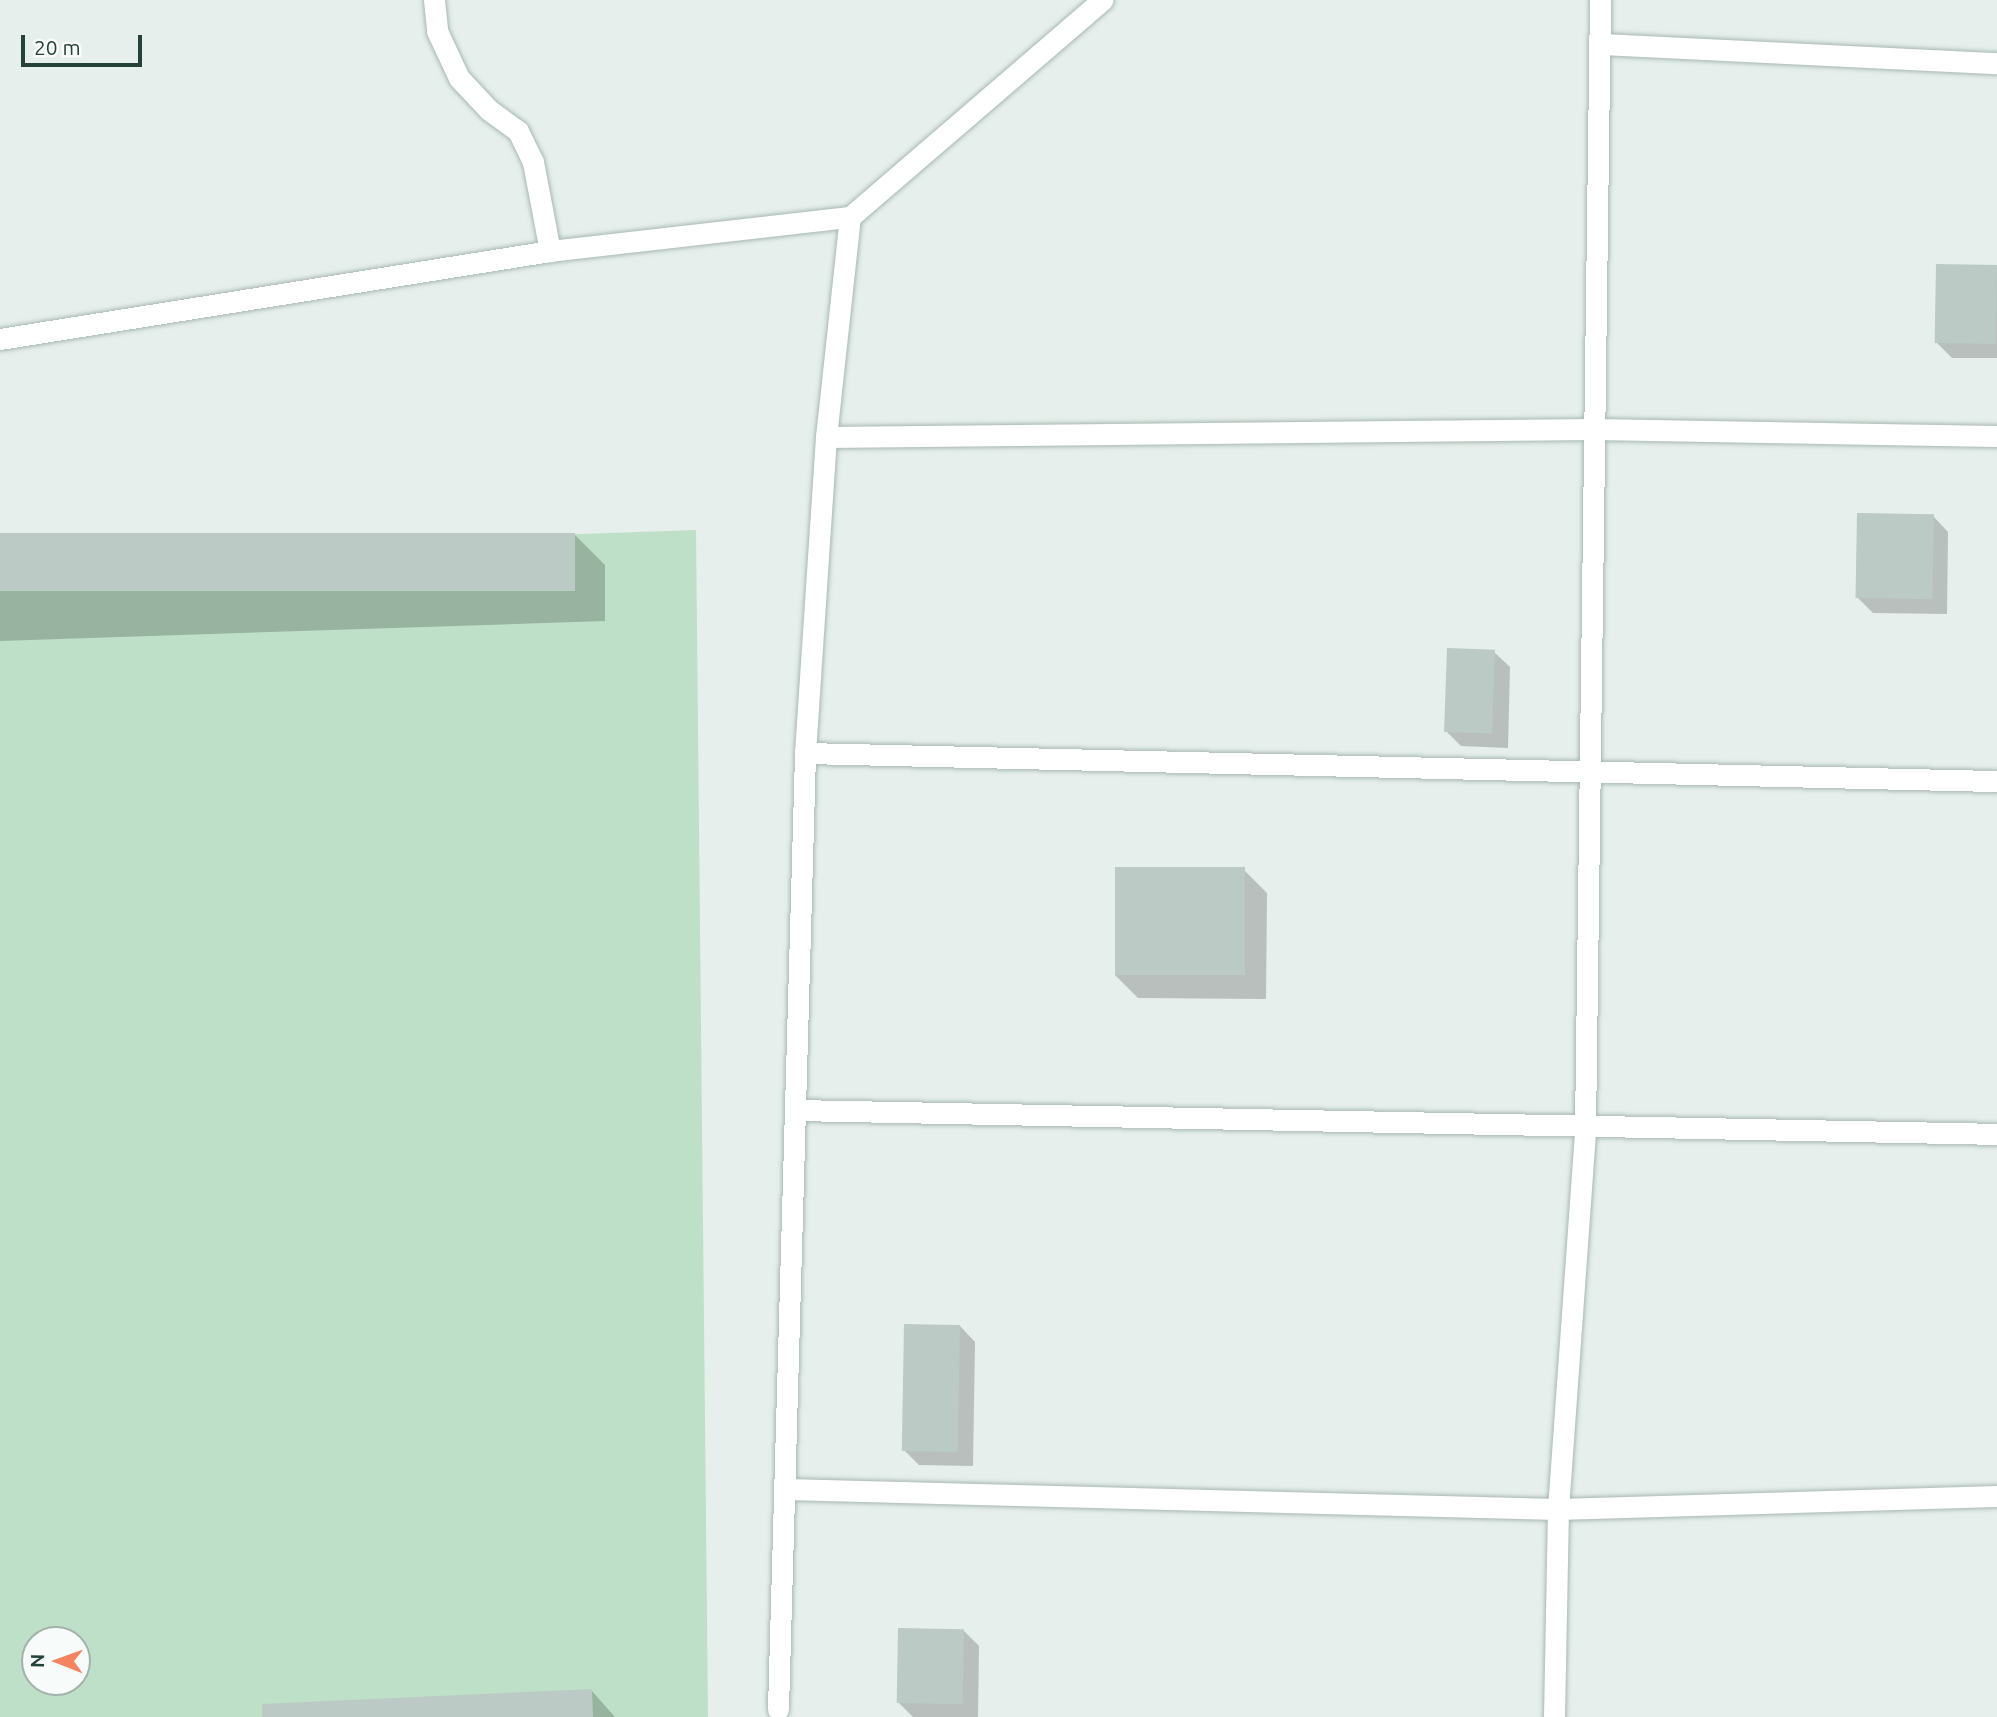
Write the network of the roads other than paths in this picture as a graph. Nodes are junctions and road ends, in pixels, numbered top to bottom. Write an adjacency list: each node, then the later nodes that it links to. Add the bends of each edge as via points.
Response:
1 (434, 0): 7 (street, via 437,31 459,78 489,110 518,131 528,152)
2 (1102, 0): 6 (street)
3 (1600, 0): 4 (street)
4 (1602, 44): 5 (street); 9 (street)
5 (1997, 63)
6 (850, 217): 7 (street); 11 (street)
7 (550, 251): 8 (street)
8 (0, 339)
9 (1594, 429): 10 (street); 11 (street); 13 (street)
10 (1997, 436)
11 (826, 437): 12 (street)
12 (805, 753): 13 (street); 15 (street)
13 (1586, 773): 14 (street); 16 (street)
14 (1997, 780)
15 (795, 1110): 16 (street); 18 (street)
16 (1585, 1129): 17 (street); 20 (street)
17 (1997, 1134)
18 (785, 1489): 20 (street); 21 (street)
19 (1997, 1496): 20 (street)
20 (1558, 1509): 22 (street)
21 (778, 1714)
22 (1554, 1717)

